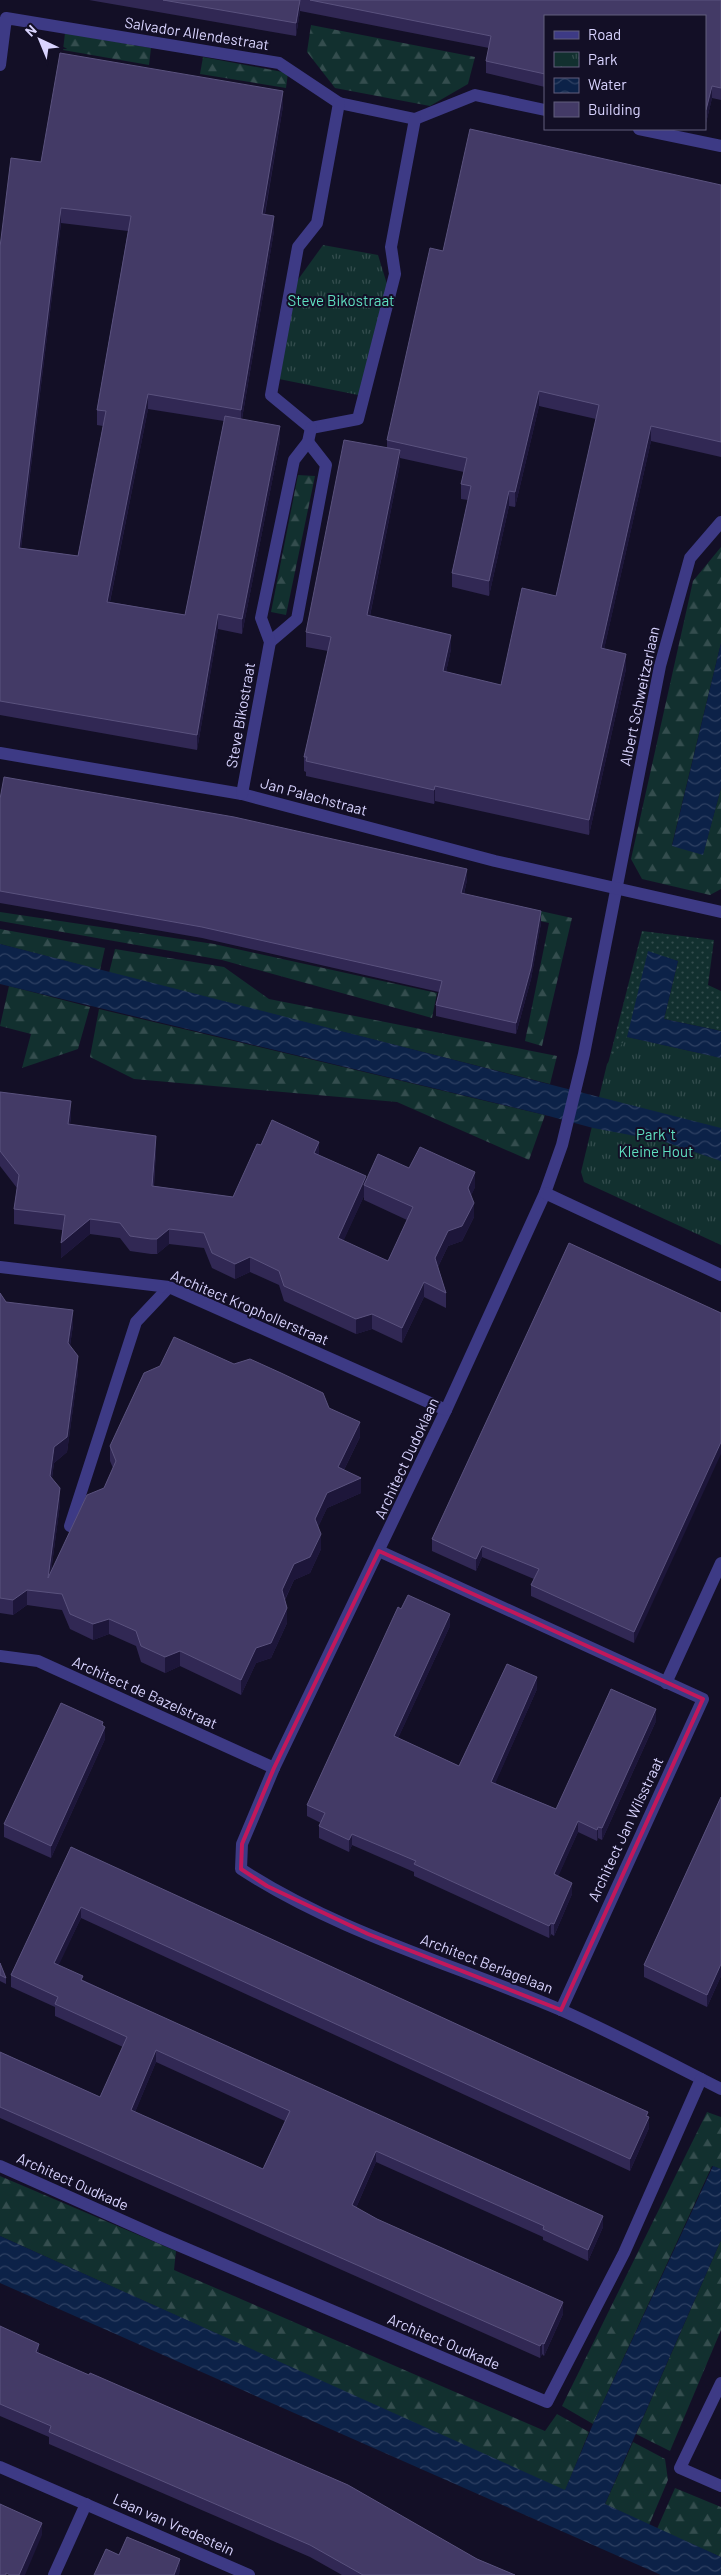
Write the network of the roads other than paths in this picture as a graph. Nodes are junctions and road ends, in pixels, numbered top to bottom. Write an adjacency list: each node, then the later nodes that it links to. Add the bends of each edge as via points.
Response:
1 (0, 65): 2 (street, Salvador Allendestraat, via 6,18 279,63)
2 (339, 103): 4 (street, Salvador Allendestraat); 7 (street, via 317,223 298,247 271,395)
3 (544, 110): 4 (street, via 475,95)
4 (416, 119): 7 (street, via 391,247 395,274 358,419)
5 (644, 130): 6 (street)
6 (721, 146)
7 (311, 428): 8 (street)
8 (308, 442): 10 (street, via 294,460 261,618); 10 (street, via 326,465 297,619)
9 (721, 522): 13 (street, Albert Schweitzerlaan, via 690,558 660,666)
10 (270, 642): 12 (street, Steve Bikostraat)
11 (0, 753): 12 (street, Jan Palachstraat)
12 (242, 794): 13 (street, Jan Palachstraat, via 466,854)
13 (617, 889): 14 (street); 15 (street, Albert Schweitzerlaan)
14 (721, 912)
15 (584, 1054): 16 (street, Architect Dudoklaan, via 562,1146)
16 (545, 1193): 18 (street); 20 (street, Architect Dudoklaan)
17 (0, 1268): 19 (street, Architect Krophollerstraat)
18 (721, 1275)
19 (169, 1287): 20 (street, Architect Krophollerstraat); 21 (street, via 136,1322)
20 (446, 1410): 22 (street, Architect Dudoklaan)
21 (70, 1526)
22 (379, 1551): 25 (street, Architect Jan Wilsstraat); 26 (street, Architect Dudoklaan)
23 (721, 1563): 25 (street)
24 (0, 1656): 26 (street, Architect de Bazelstraat, via 38,1661)
25 (666, 1683): 28 (street, Architect Jan Wilsstraat, via 703,1699)
26 (274, 1768): 27 (street, Architect Dudoklaan, via 242,1844)
27 (241, 1869): 28 (street, Architect Berlagelaan, via 267,1886 368,1934)
28 (561, 2010): 29 (street, Architect Berlagelaan)
29 (701, 2079): 30 (street, Architect Berlagelaan); 31 (street, Architect Oudkade, via 624,2254 547,2402)
30 (721, 2089)
31 (0, 2166)
32 (721, 2383): 34 (street, via 680,2468)
33 (0, 2467): 35 (street, Laan van Vredestein)
34 (721, 2486)
35 (86, 2504): 36 (street); 37 (street, Laan van Vredestein)
36 (54, 2575)
37 (249, 2575)

